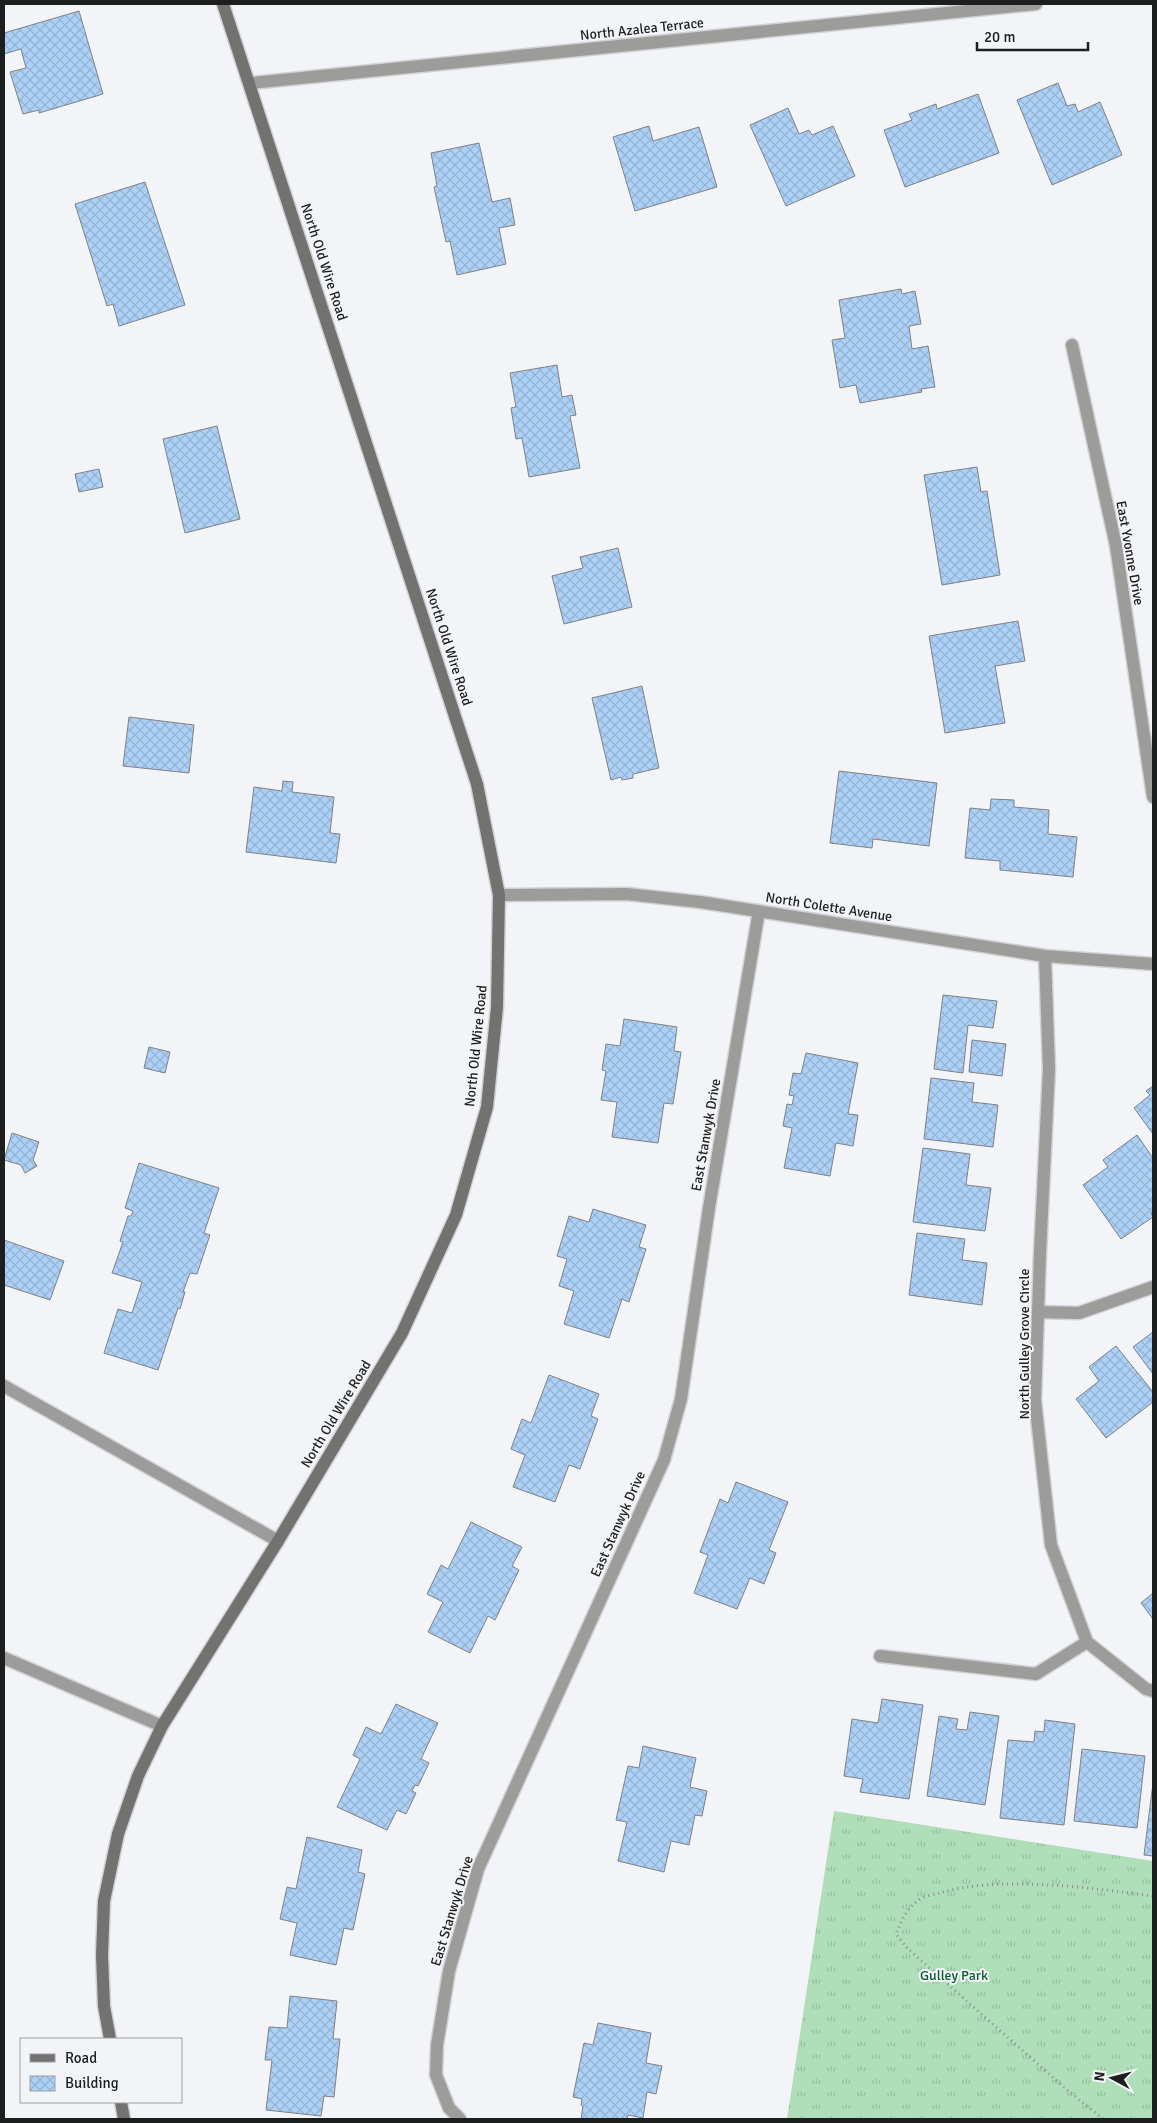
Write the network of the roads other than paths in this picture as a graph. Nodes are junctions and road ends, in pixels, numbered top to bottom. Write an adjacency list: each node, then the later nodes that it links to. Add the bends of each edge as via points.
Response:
1 (223, 4): 3 (street, North Old Wire Road)
2 (1036, 4): 3 (street, North Azalea Terrace)
3 (250, 83): 6 (street, North Old Wire Road, via 477,784)
4 (1072, 345): 5 (street, East Yvonne Drive, via 1116,546)
5 (1153, 797)
6 (499, 895): 7 (street, North Colette Avenue, via 627,894); 13 (street, North Old Wire Road, via 497,1008 487,1106 456,1214 402,1333)
7 (759, 911): 8 (street, North Colette Avenue); 22 (street, East Stanwyk Drive, via 681,1399 664,1460 478,1869 449,1971 437,2045 436,2075 449,2108)
8 (1045, 956): 9 (street, North Colette Avenue); 11 (street, North Gulley Grove Circle, via 1049,1069)
9 (1153, 964)
10 (1153, 1287): 11 (street, via 1079,1313)
11 (1038, 1312): 14 (street, North Gulley Grove Circle, via 1035,1400 1051,1545)
12 (4, 1386): 13 (street)
13 (278, 1540): 18 (street, North Old Wire Road)
14 (1087, 1642): 15 (street, via 1036,1674); 17 (street, via 1146,1689)
15 (880, 1656)
16 (4, 1658): 18 (street)
17 (1153, 1691)
18 (162, 1726): 19 (street, North Old Wire Road, via 138,1776 121,1826 104,1901 104,2006)
19 (110, 2038)
20 (121, 2103): 21 (street)
21 (124, 2119)
22 (460, 2119)

